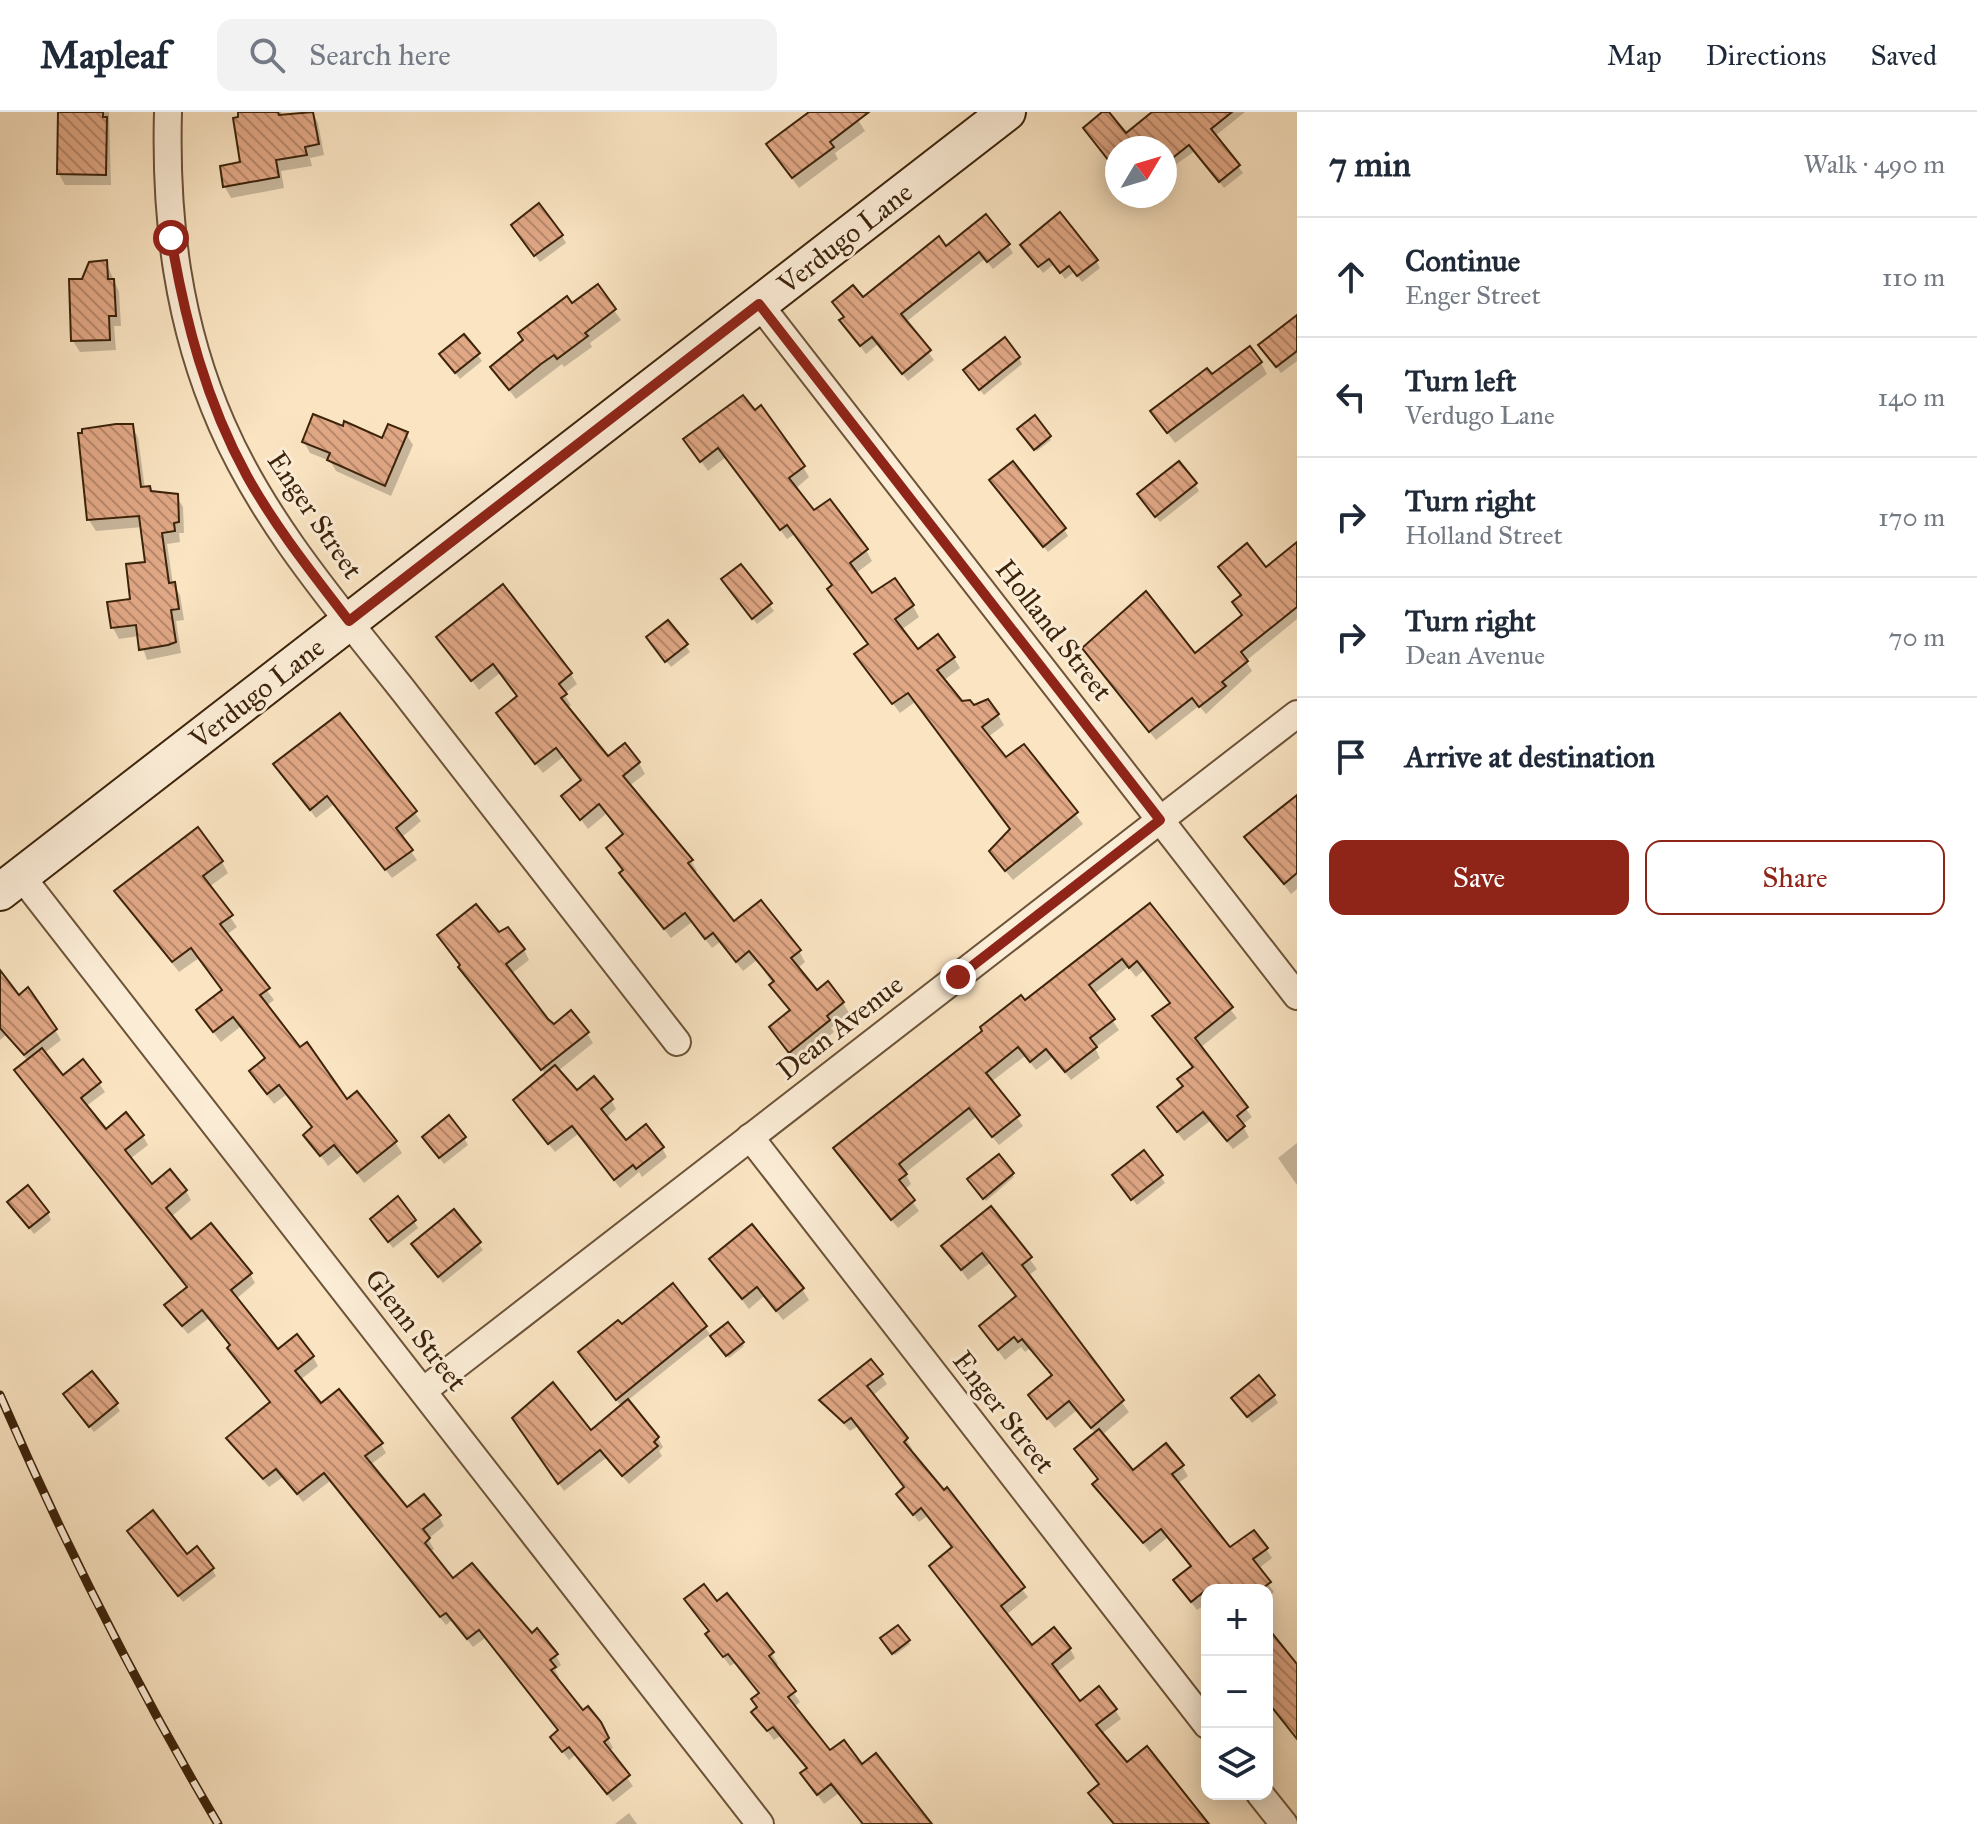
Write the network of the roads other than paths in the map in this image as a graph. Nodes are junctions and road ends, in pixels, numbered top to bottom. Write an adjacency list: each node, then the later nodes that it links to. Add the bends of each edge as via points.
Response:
1 (168, 112): 4 (street, Enger Street, via 171,238 198,360 247,476)
2 (1007, 112): 3 (street, Verdugo Lane)
3 (759, 304): 4 (street, Verdugo Lane); 6 (street, Holland Street)
4 (349, 621): 7 (street, Verdugo Lane); 9 (street, Enger Street)
5 (1297, 714): 6 (street, Dean Avenue)
6 (1160, 820): 8 (street, Holland Street); 10 (street, Dean Avenue)
7 (11, 884): 11 (street, Glenn Street)
8 (1297, 996)
9 (677, 1042)
10 (750, 1137): 11 (street, Dean Avenue); 12 (street, Enger Street)
11 (423, 1391): 14 (street, Glenn Street)
12 (1201, 1717)
13 (1265, 1800): 15 (street)
14 (760, 1824)
15 (1284, 1824)

